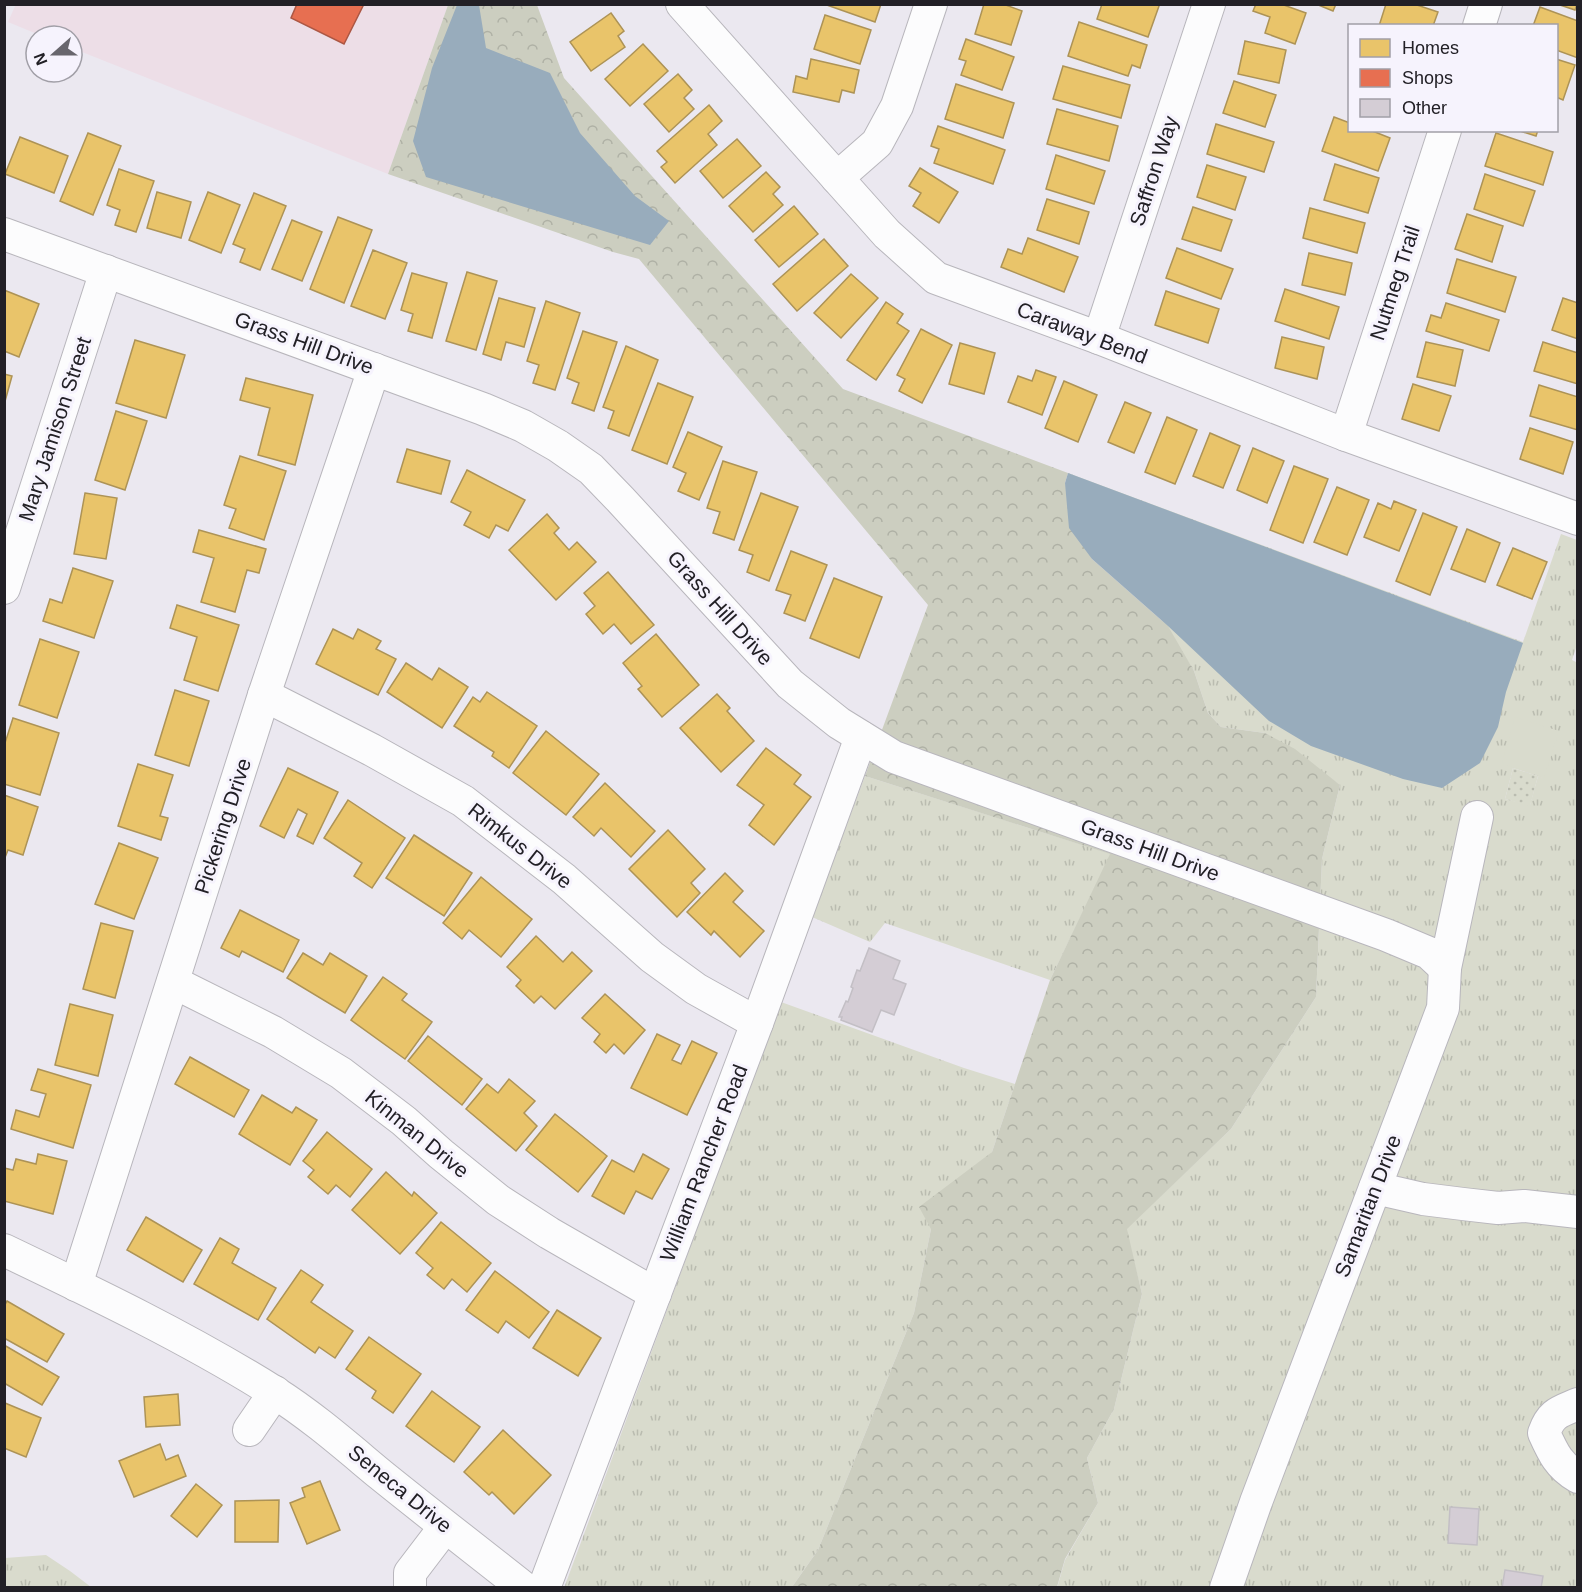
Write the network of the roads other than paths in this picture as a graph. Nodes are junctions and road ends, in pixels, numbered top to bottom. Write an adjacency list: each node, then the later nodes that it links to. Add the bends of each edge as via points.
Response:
1 (682, 4): 7 (street, Caraway Bend)
2 (931, 4): 7 (street, via 897,106 877,143)
3 (1209, 4): 10 (street, Saffron Way)
4 (1486, 4): 5 (street)
5 (1480, 24)
6 (1444, 132): 12 (street, Nutmeg Trail)
7 (837, 178): 10 (street, Caraway Bend, via 887,234 936,278)
8 (4, 234): 9 (street, Grass Hill Drive)
9 (106, 271): 11 (street, Grass Hill Drive); 14 (street, Mary Jamison Street)
10 (1098, 338): 12 (street, Caraway Bend)
11 (374, 369): 15 (street, Pickering Drive); 16 (street, Grass Hill Drive, via 523,426 591,469 790,684)
12 (1346, 435): 13 (street, Caraway Bend)
13 (1578, 519)
14 (4, 588)
15 (264, 695): 19 (street, Pickering Drive); 20 (street, Rimkus Drive, via 462,801 564,879 652,957 696,989)
16 (861, 738): 18 (street, Grass Hill Drive, via 894,757 1386,935 1429,954); 20 (street, William Rancher Road)
17 (1477, 817): 18 (street, Samaritan Drive)
18 (1445, 968): 21 (street, Samaritan Drive, via 1443,1008)
19 (173, 982): 24 (street, Pickering Drive); 25 (street, Kinman Drive, via 273,1032 341,1073 498,1200)
20 (757, 1023): 25 (street, William Rancher Road)
21 (1374, 1188): 22 (street, via 1463,1204); 34 (street, Samaritan Drive)
22 (1578, 1212)
23 (4, 1250): 24 (street, Seneca Drive)
24 (76, 1285): 26 (street, Seneca Drive)
25 (655, 1294): 33 (street, William Rancher Road)
26 (274, 1392): 28 (street); 30 (street, Seneca Drive)
27 (1578, 1404): 29 (street, via 1549,1420 1544,1433 1560,1464)
28 (249, 1430)
29 (1578, 1477)
30 (445, 1527): 31 (street, via 410,1574); 32 (street, Seneca Drive)
31 (410, 1587)
32 (524, 1587)
33 (544, 1587)
34 (1226, 1587)

